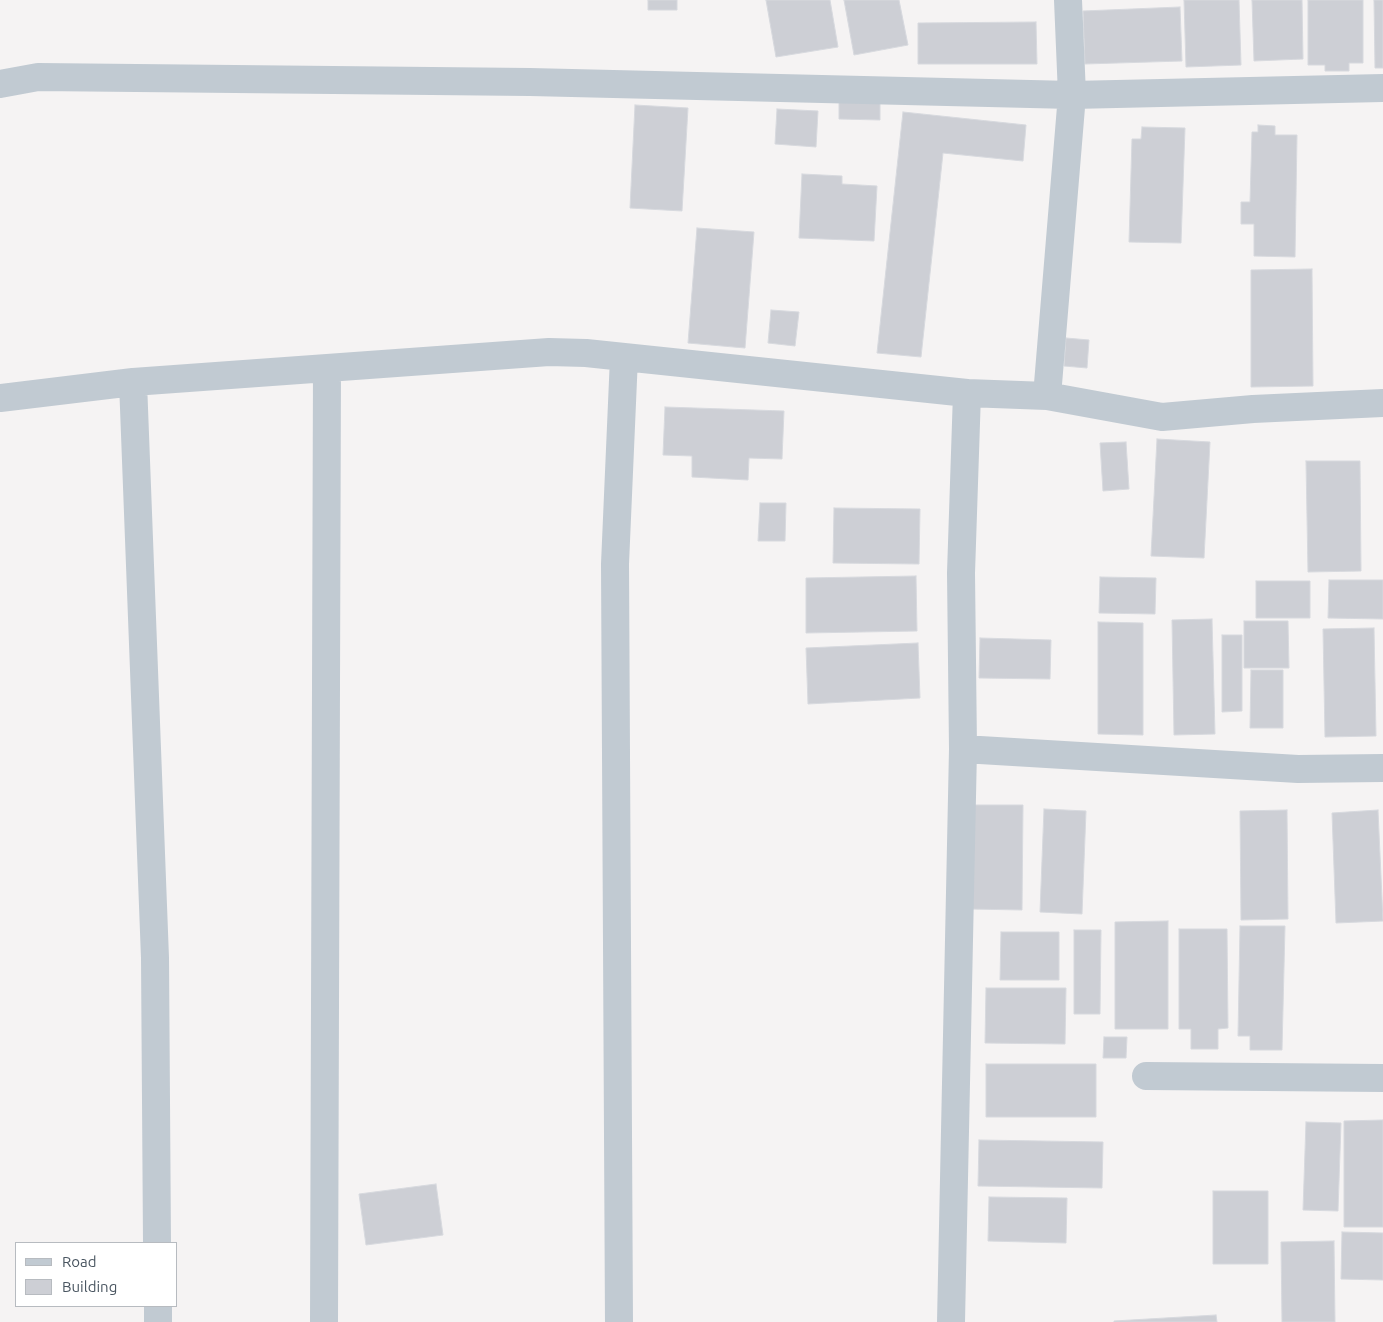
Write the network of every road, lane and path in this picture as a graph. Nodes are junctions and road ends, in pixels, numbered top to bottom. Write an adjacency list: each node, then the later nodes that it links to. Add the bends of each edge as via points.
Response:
1 (1068, 0): 4 (street)
2 (0, 84): 4 (street, via 38,78 520,82)
3 (1383, 88): 4 (street)
4 (1072, 95): 9 (street)
5 (624, 357): 6 (street, via 549,352); 8 (street); 20 (street, via 615,564)
6 (327, 368): 7 (street); 19 (street)
7 (133, 382): 10 (street); 16 (street, via 155,958)
8 (967, 394): 9 (street); 12 (street, via 961,574)
9 (1047, 396): 11 (street, via 1162,417)
10 (0, 398)
11 (1383, 403)
12 (963, 749): 13 (street, via 1298,769); 21 (street)
13 (1383, 768)
14 (1146, 1076): 15 (street)
15 (1383, 1078)
16 (156, 1242)
17 (158, 1307): 18 (street)
18 (158, 1322)
19 (324, 1322)
20 (619, 1322)
21 (951, 1322)

